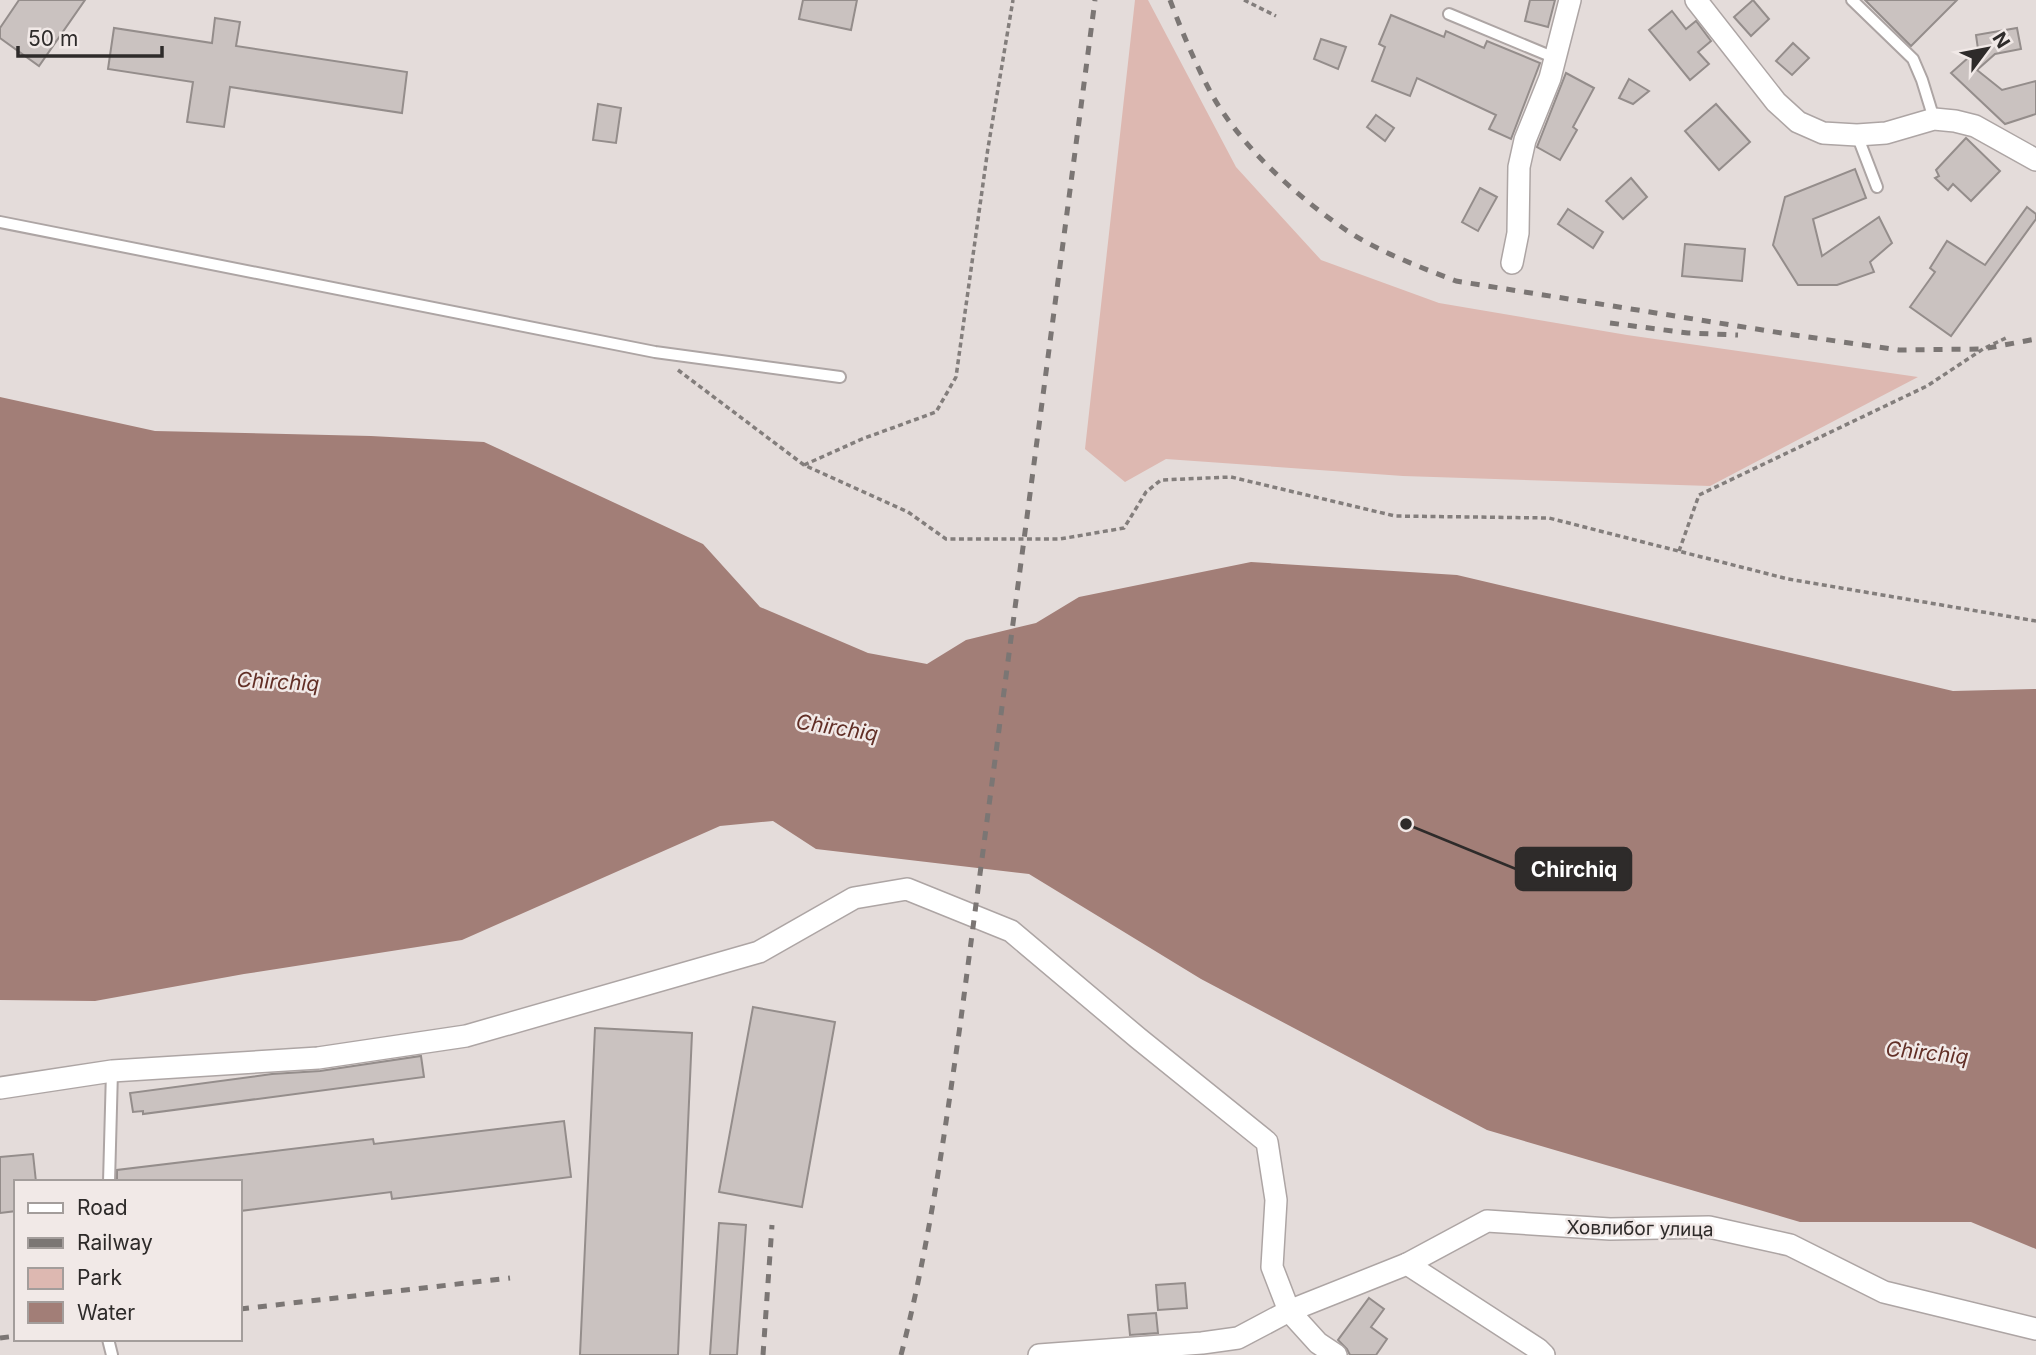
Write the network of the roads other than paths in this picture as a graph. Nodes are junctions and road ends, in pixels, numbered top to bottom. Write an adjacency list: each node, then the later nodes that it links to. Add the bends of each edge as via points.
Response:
1 (1570, 0): 5 (street)
2 (1696, 0): 7 (street, via 1776,102 1798,122 1823,132)
3 (1852, 0): 6 (lane, via 1913,58)
4 (1449, 14): 5 (lane)
5 (1555, 58): 11 (street, via 1519,167 1518,233)
6 (1934, 119): 7 (street); 8 (street, via 1975,126)
7 (1857, 135): 9 (lane)
8 (2036, 160)
9 (1878, 187)
10 (0, 222): 12 (lane, via 654,352)
11 (1512, 263)
12 (840, 377)
13 (112, 1071): 14 (street); 15 (lane); 17 (street, via 318,1058 466,1036 759,952 854,898 907,889 1011,931 1267,1142 1276,1200 1272,1267)
14 (0, 1088)
15 (110, 1180)
16 (1407, 1264): 17 (street, Ховлибог улица); 18 (street, Ховлибог улица, via 1487,1221 1610,1230 1709,1227 1790,1245 1884,1292); 22 (street)
17 (1289, 1311): 19 (street, Ховлибог улица); 21 (street, via 1318,1343)
18 (2036, 1329)
19 (1237, 1346): 20 (street, Ховлибог улица, via 1202,1343)
20 (1039, 1355)
21 (1336, 1355)
22 (1544, 1355)

